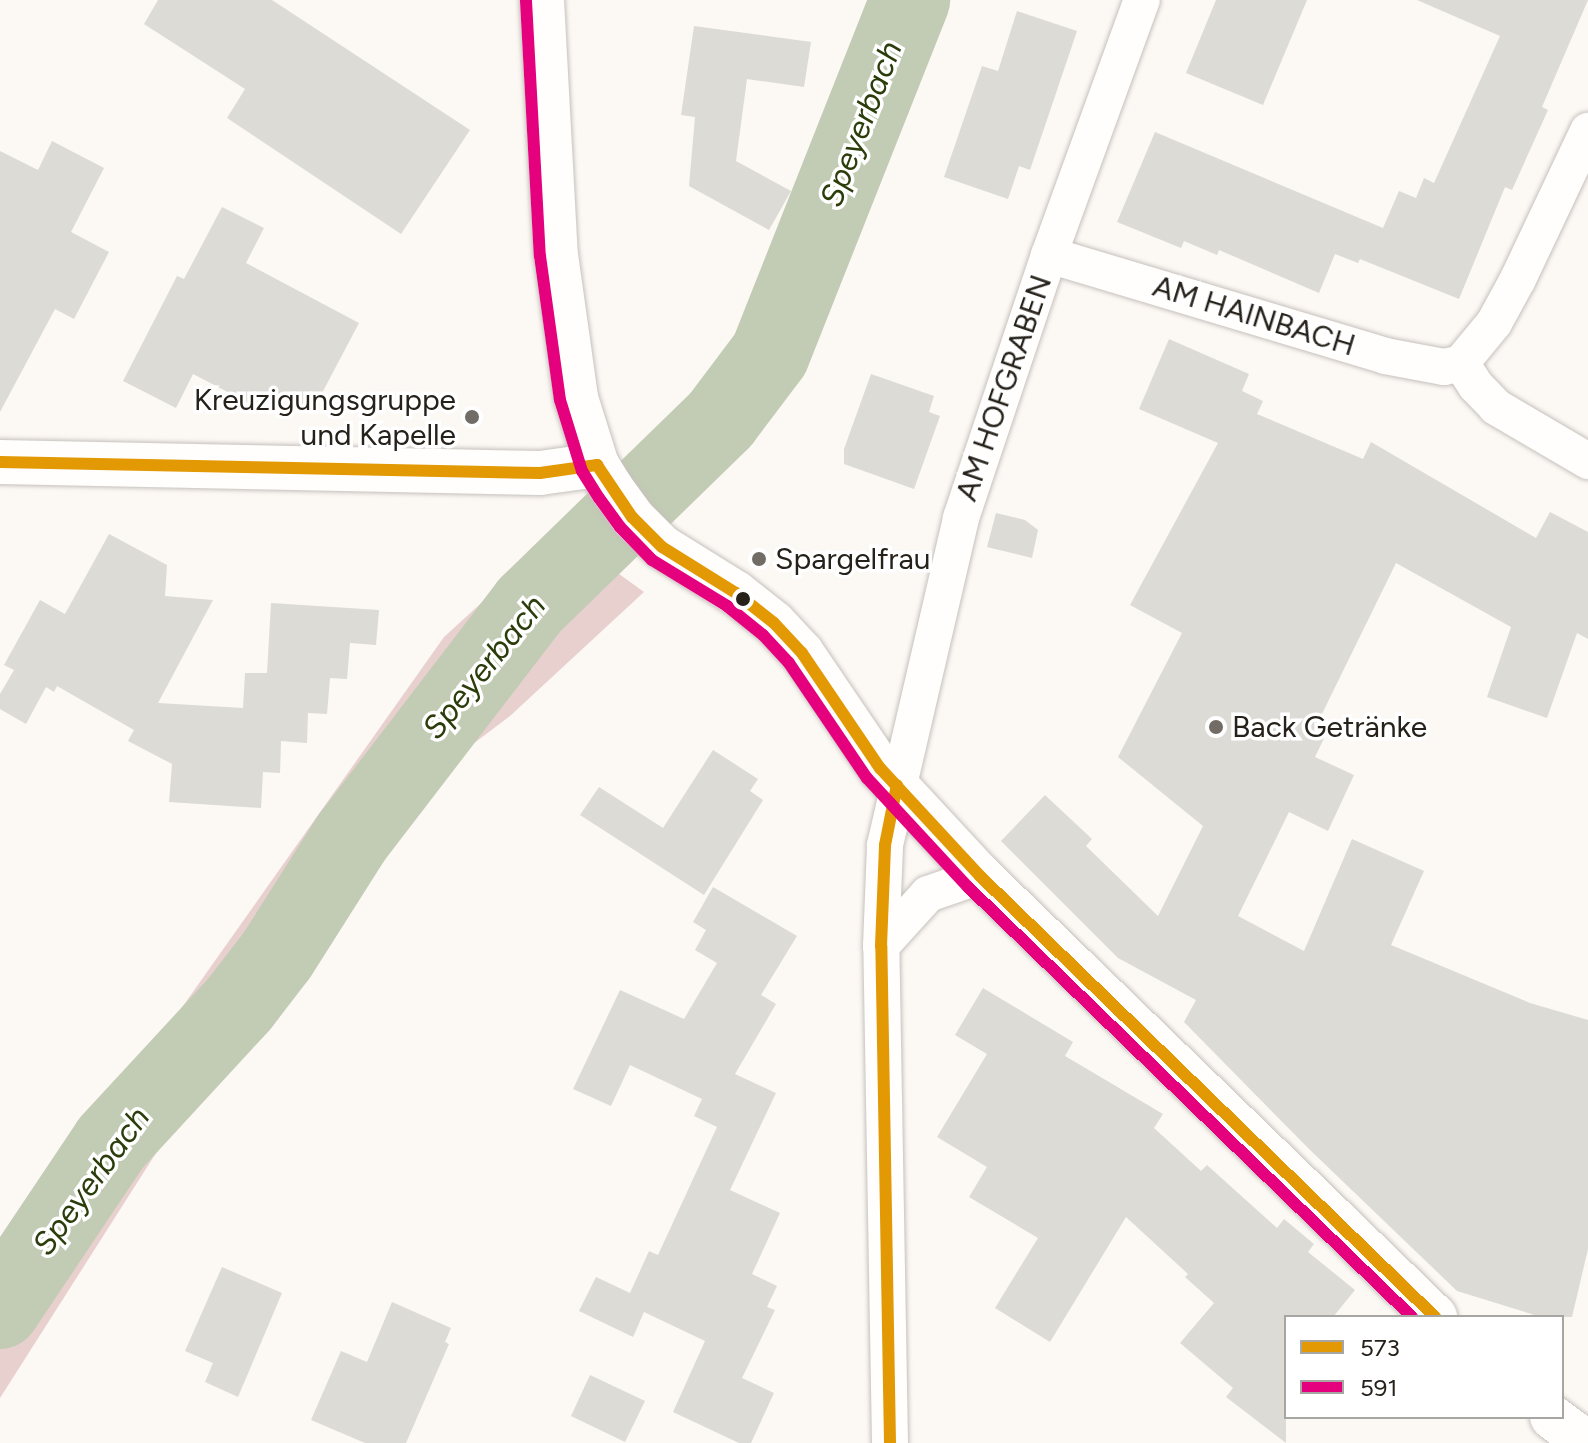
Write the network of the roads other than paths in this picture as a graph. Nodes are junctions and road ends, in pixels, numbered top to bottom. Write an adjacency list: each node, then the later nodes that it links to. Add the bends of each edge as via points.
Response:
1 (542, 0): 8 (main road, via 556,255 576,398)
2 (1142, 0): 4 (street, AM HOFGRABEN)
3 (1588, 131): 5 (street, via 1494,323)
4 (1049, 255): 5 (street, AM HAINBACH, via 1385,356 1444,367); 9 (street, AM HOFGRABEN, via 961,518)
5 (1461, 363): 6 (street, via 1496,407)
6 (1588, 461)
7 (0, 462): 8 (main road)
8 (605, 477): 9 (main road, via 662,547 774,623 802,653 859,742)
9 (897, 785): 10 (main road); 11 (street, AM HOFGRABEN, via 885,845)
10 (980, 876): 11 (street, via 928,894); 12 (main road)
11 (881, 946): 14 (street, AM HOFGRABEN)
12 (1433, 1315)
13 (1555, 1419): 15 (main road)
14 (890, 1443)
15 (1587, 1443)

